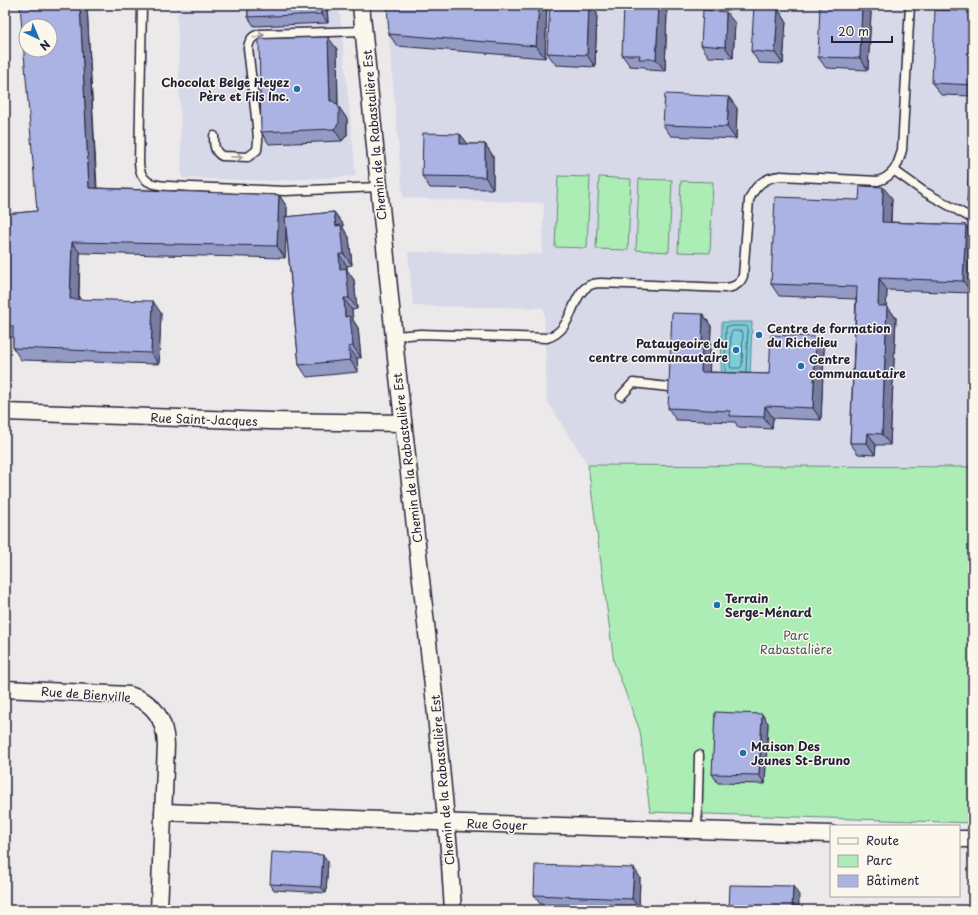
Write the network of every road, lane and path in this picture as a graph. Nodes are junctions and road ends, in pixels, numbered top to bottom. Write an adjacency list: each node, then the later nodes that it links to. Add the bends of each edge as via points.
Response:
1 (142, 5): 7 (lane, via 139,163 147,181 168,186 285,191)
2 (361, 5): 4 (street, Chemin de la Rabastalière Est)
3 (910, 5): 6 (lane, via 902,150)
4 (364, 31): 5 (lane, one-way to 4, via 215,149 222,156 248,157 257,150 257,126 248,48 254,36); 7 (street, Chemin de la Rabastalière Est)
5 (214, 136)
6 (895, 171): 8 (lane, via 923,191); 9 (lane, via 878,181 781,176 769,178 759,184 751,194 748,206 743,276 739,284 731,288 591,284 580,294 564,327 557,334 547,338 421,334)
7 (379, 187): 9 (street, Chemin de la Rabastalière Est)
8 (973, 219)
9 (394, 336): 13 (street, Chemin de la Rabastalière Est)
10 (677, 388): 11 (lane, via 633,383)
11 (621, 396)
12 (5, 412): 13 (street, Rue Saint-Jacques)
13 (403, 423): 17 (street, Chemin de la Rabastalière Est, via 432,672)
14 (5, 689): 16 (street, Rue de Bienville, via 122,694 136,697 148,704 158,714 165,734)
15 (699, 755): 18 (lane)
16 (163, 812): 17 (street, Rue Goyer); 22 (street, Rue de Bienville)
17 (446, 822): 18 (street, Rue Goyer); 23 (street, Chemin de la Rabastalière Est)
18 (697, 831): 19 (street, Rue Goyer)
19 (830, 834)
20 (960, 839): 21 (street)
21 (973, 839)
22 (159, 910)
23 (453, 910)

